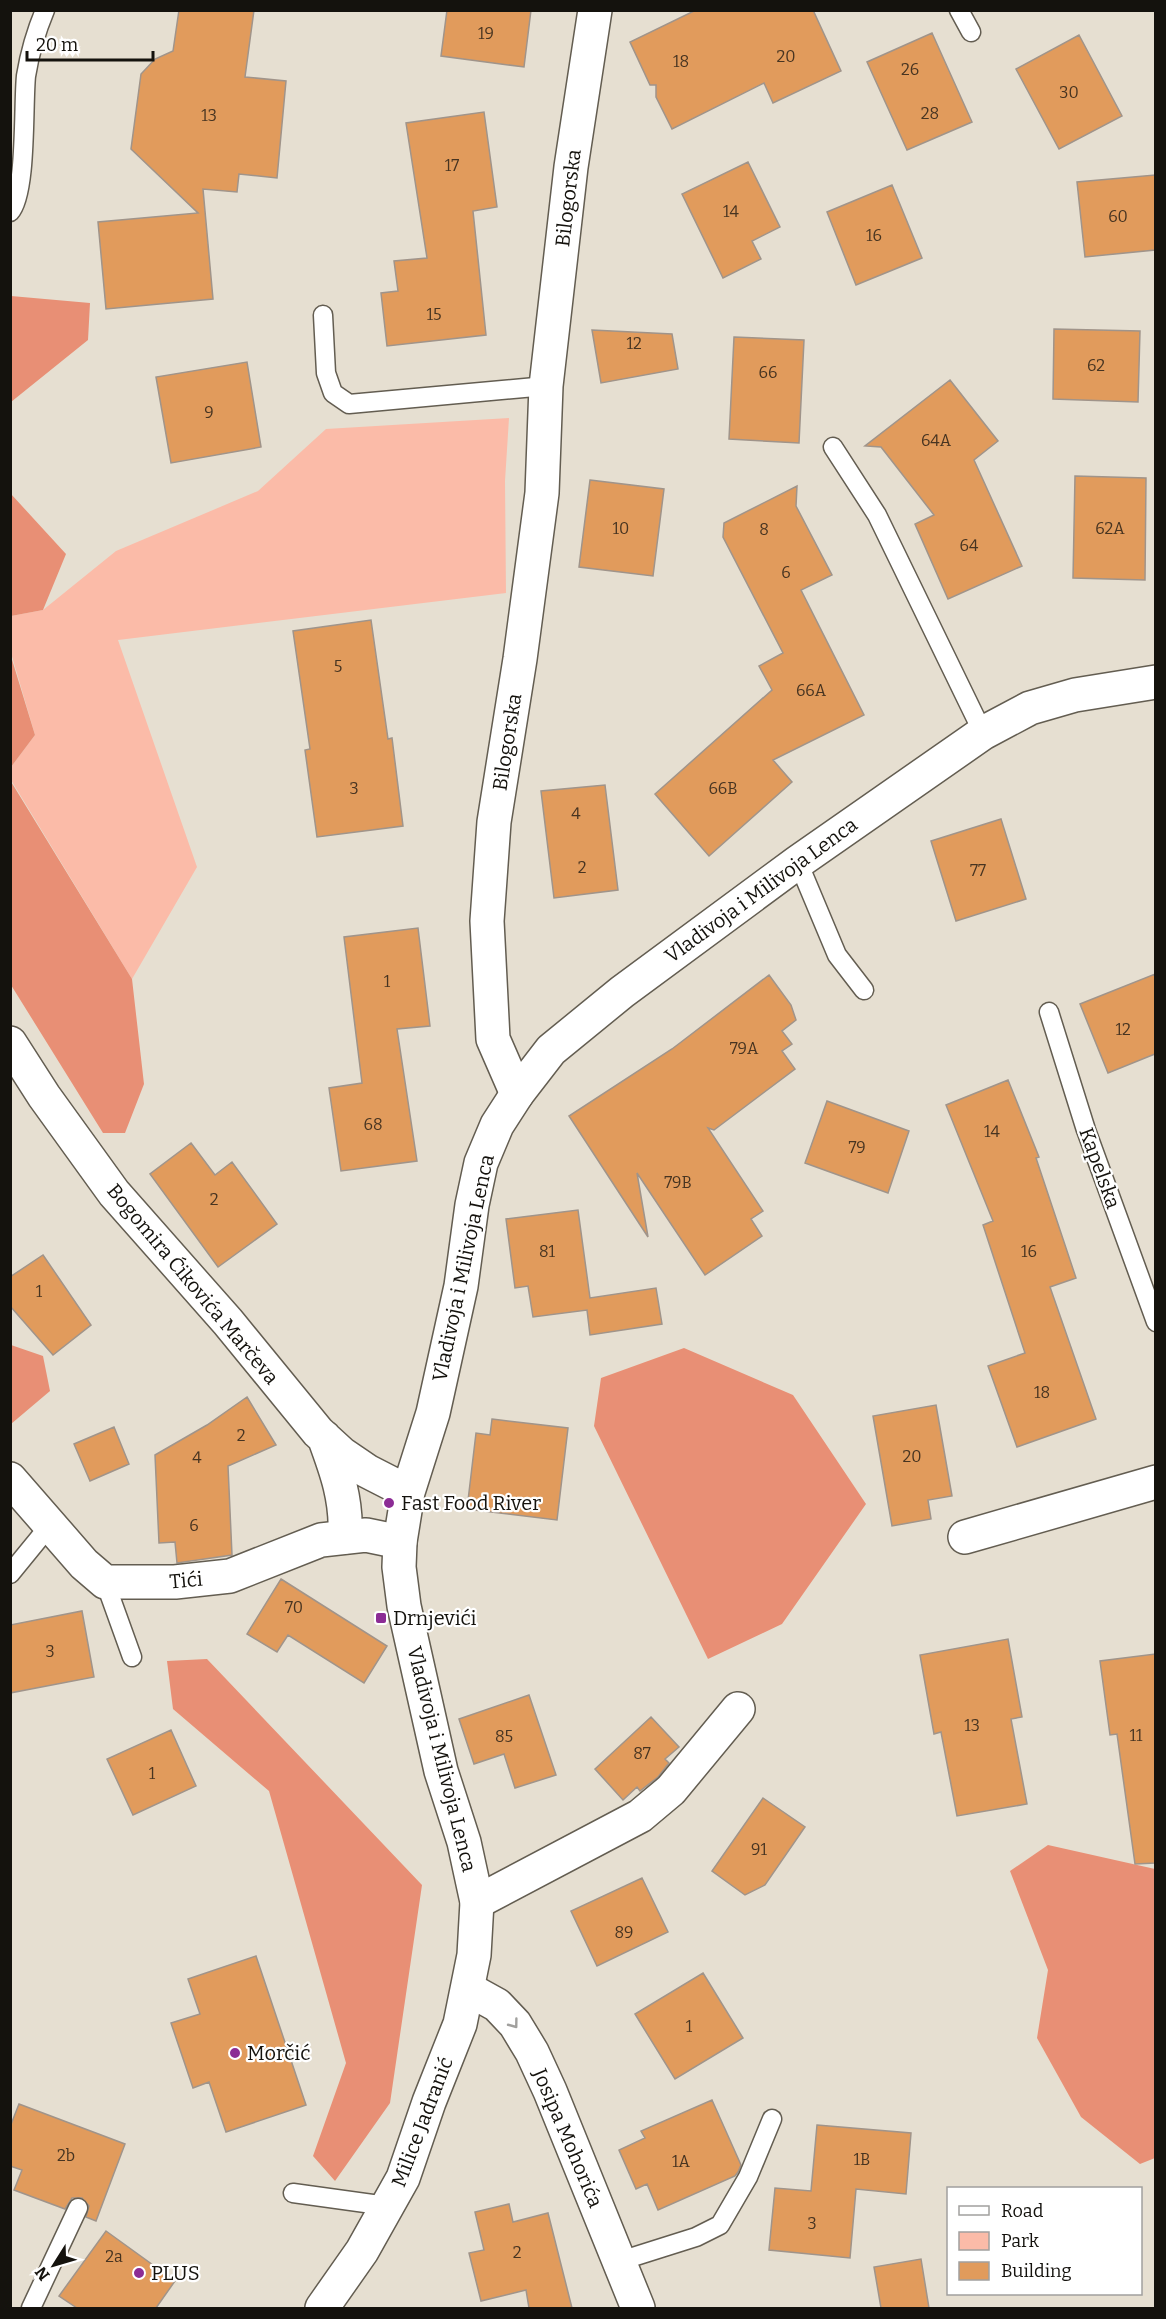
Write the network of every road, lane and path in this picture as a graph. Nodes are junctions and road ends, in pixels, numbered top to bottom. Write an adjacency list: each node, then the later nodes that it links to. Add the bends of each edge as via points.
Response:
1 (45, 10): 5 (lane, via 32,42 19,192)
2 (595, 10): 7 (street, Bilogorska, via 571,167)
3 (959, 10): 4 (lane)
4 (971, 32)
5 (10, 212)
6 (323, 315): 7 (lane, via 326,373 333,393 349,404)
7 (546, 386): 15 (street, Bilogorska, via 542,493 494,822 488,921 493,1039)
8 (833, 447): 10 (lane, via 877,515)
9 (1155, 682): 10 (street, Vladivoja i Milivoja Lenca, via 1076,695 1030,708)
10 (982, 733): 11 (street, Vladivoja i Milivoja Lenca)
11 (798, 862): 12 (lane, via 837,955); 15 (street, Vladivoja i Milivoja Lenca, via 622,992 551,1050)
12 (864, 990)
13 (1048, 1012): 16 (lane, Kapelska)
14 (10, 1043): 17 (street, Bogomira Ćikovića Marčeva, via 114,1193)
15 (517, 1094): 20 (street, Vladivoja i Milivoja Lenca, via 497,1125 481,1162 461,1286 433,1413)
16 (1155, 1322)
17 (323, 1436): 20 (street, Bogomira Ćikovića Marčeva, via 367,1471); 22 (street, via 346,1512)
18 (10, 1479): 21 (street)
19 (1155, 1482): 23 (street)
20 (408, 1492): 24 (street, Vladivoja i Milivoja Lenca)
21 (50, 1525): 25 (lane); 26 (street)
22 (345, 1537): 24 (street, Tići, via 366,1535); 26 (street, Tići, via 321,1540 230,1576 175,1582)
23 (965, 1537)
24 (399, 1542): 29 (street, Vladivoja i Milivoja Lenca, via 404,1606 441,1771 464,1842)
25 (10, 1574)
26 (105, 1582): 27 (lane)
27 (132, 1657)
28 (738, 1709): 29 (street, via 671,1790 640,1816)
29 (477, 1902): 30 (street, Vladivoja i Milivoja Lenca)
30 (468, 1989): 33 (street, Milice Jadranić, via 460,2024 403,2178); 35 (street, Josipa Mohorića, one-way to 35, via 497,2005 515,2024 532,2052)
31 (772, 2120): 35 (lane, via 748,2177 720,2225 696,2237)
32 (293, 2193): 33 (lane)
33 (387, 2206): 37 (street, Milice Jadranić, via 362,2251)
34 (78, 2208): 36 (lane)
35 (620, 2261): 38 (street, Josipa Mohorića)
36 (31, 2308)
37 (322, 2308)
38 (638, 2308)

